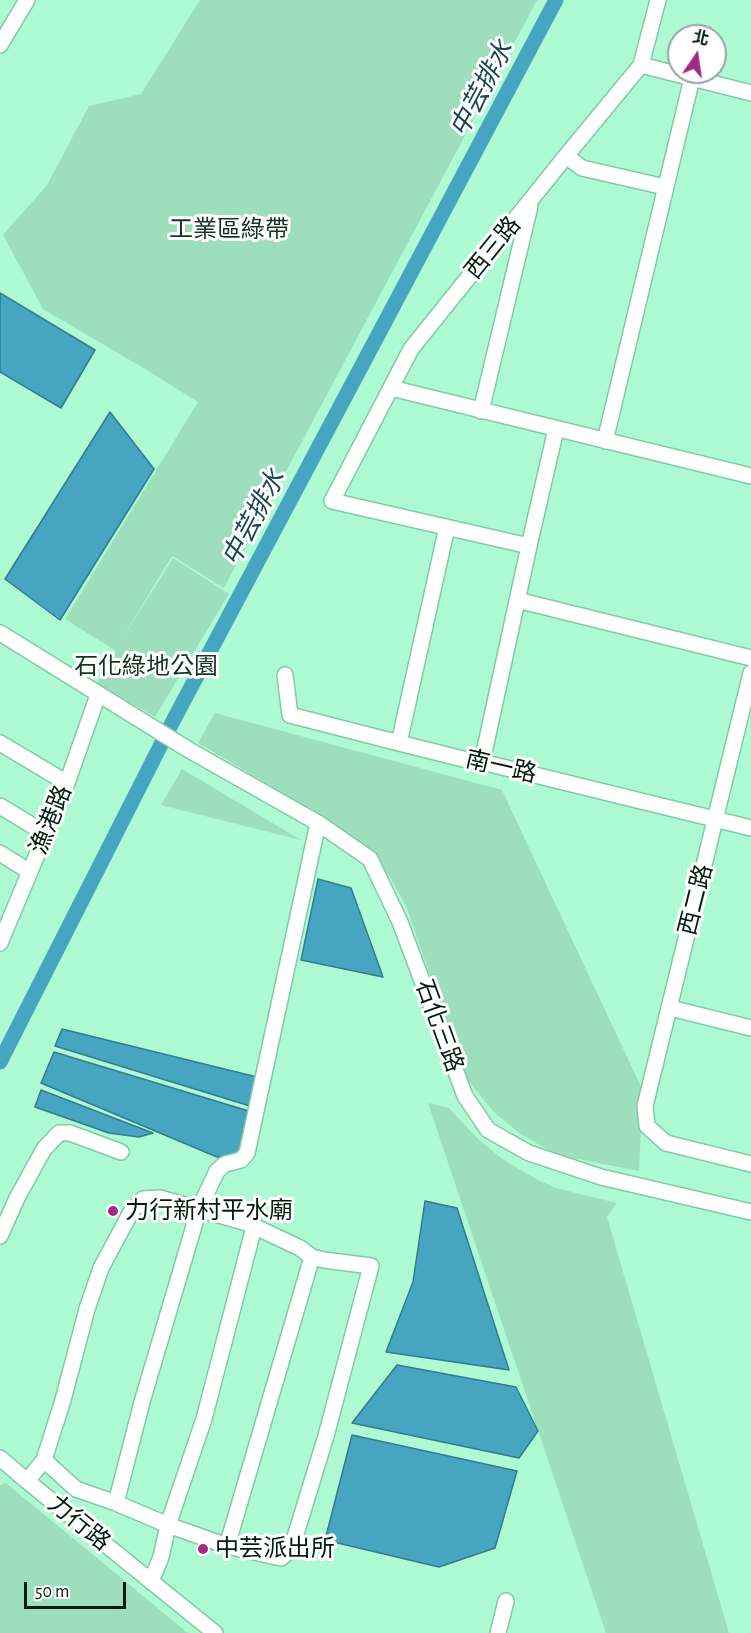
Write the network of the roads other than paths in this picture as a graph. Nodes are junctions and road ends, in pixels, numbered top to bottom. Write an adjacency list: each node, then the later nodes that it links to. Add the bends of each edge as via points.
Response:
1 (658, 0): 5 (street, 西三路)
2 (26, 2): 3 (street); 4 (street)
3 (0, 45)
4 (0, 51)
5 (641, 65): 6 (street); 10 (street, 西三路)
6 (667, 72)
7 (691, 84): 11 (street)
8 (716, 84): 9 (street)
9 (751, 93)
10 (566, 156): 11 (street, via 582,168); 12 (street, 西三路)
11 (665, 187): 16 (street)
12 (531, 201): 13 (street, 西三路, via 411,349); 14 (street)
13 (391, 388): 14 (street); 18 (street, 西三路, via 332,501)
14 (481, 411): 15 (street)
15 (556, 429): 16 (street); 19 (street)
16 (605, 441): 17 (street)
17 (751, 476)
18 (447, 527): 19 (street); 27 (street)
19 (529, 546): 20 (street)
20 (517, 600): 22 (street); 28 (street)
21 (0, 633): 25 (street)
22 (751, 658)
23 (751, 673): 31 (street, 西二路)
24 (285, 675): 27 (street, 南一路, via 290,715)
25 (98, 695): 29 (street, 漁港路); 32 (street, 石化三路)
26 (0, 743): 29 (street)
27 (399, 743): 28 (street, 南一路)
28 (482, 762): 31 (street, 南一路)
29 (67, 783): 34 (street, 漁港路)
30 (0, 806): 34 (street)
31 (716, 819): 33 (street, 南一路); 38 (street, 西二路)
32 (318, 823): 42 (street, via 247,1153 217,1171); 43 (street, 石化三路, via 370,859 400,922 465,1096 488,1130 529,1154 601,1178)
33 (751, 828)
34 (46, 834): 36 (street, 漁港路)
35 (0, 853): 36 (street)
36 (30, 872): 37 (street, 漁港路)
37 (2, 933)
38 (670, 1008): 39 (street); 41 (street, 西二路, via 645,1106 647,1126 666,1143)
39 (751, 1028)
40 (121, 1152): 45 (street, via 70,1133 58,1133 44,1149)
41 (751, 1164)
42 (199, 1209): 44 (street); 48 (street, via 160,1198 143,1199 131,1212 100,1268); 50 (street)
43 (751, 1212)
44 (254, 1227): 46 (street); 51 (street, via 204,1419)
45 (0, 1236)
46 (312, 1257): 52 (street); 52 (street, via 371,1266 326,1436 291,1550 281,1558)
47 (0, 1458): 49 (street, 力行路)
48 (44, 1460): 49 (street); 50 (street, via 76,1489)
49 (27, 1481): 53 (street, 力行路)
50 (116, 1503): 51 (street)
51 (168, 1525): 52 (street); 53 (street)
52 (227, 1546)
53 (151, 1581): 55 (street, 力行路)
54 (506, 1601): 56 (street)
55 (215, 1633)
56 (498, 1633)

